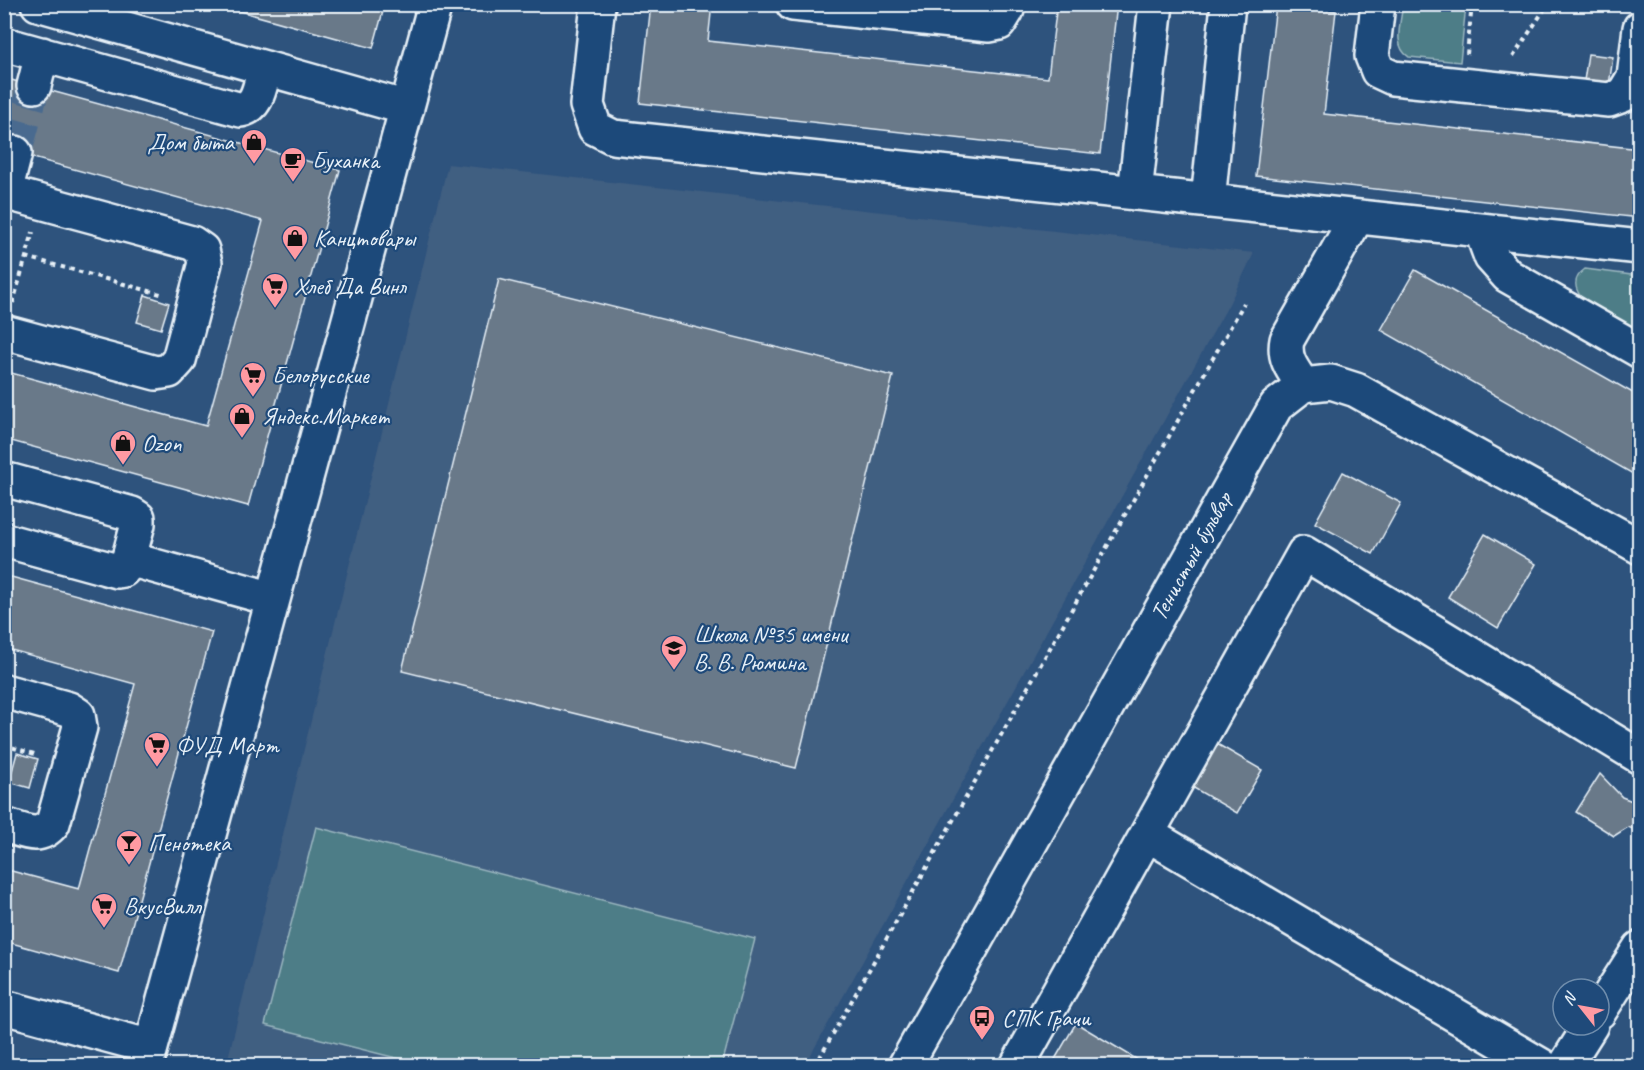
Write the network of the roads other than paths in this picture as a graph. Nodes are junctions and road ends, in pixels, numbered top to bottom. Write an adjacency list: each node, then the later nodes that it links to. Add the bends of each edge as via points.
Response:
1 (435, 4): 14 (street)
2 (598, 4): 17 (street, via 587,105 595,128 613,137)
3 (793, 4): 4 (street, via 989,25 999,23)
4 (1007, 4)
5 (1155, 4): 17 (street)
6 (1228, 4): 18 (street)
7 (1378, 4): 9 (street, via 1372,56 1378,71 1393,78 1609,100 1623,95 1634,77)
8 (50, 6): 12 (street)
9 (1640, 28)
10 (4, 44): 11 (street)
11 (42, 54): 12 (street, via 241,110 255,101); 13 (street)
12 (265, 68): 14 (street)
13 (34, 86)
14 (407, 108): 29 (street)
15 (15, 153): 16 (street)
16 (5, 192): 22 (street, via 192,243 202,250 205,263 179,360 169,371 156,373)
17 (1136, 193): 18 (street)
18 (1208, 201): 19 (street)
19 (1357, 217): 20 (street); 24 (street, via 1287,340 1287,360)
20 (1481, 230): 21 (street); 23 (street, via 1491,257 1508,276)
21 (1640, 247)
22 (5, 332)
23 (1640, 351)
24 (1303, 385): 27 (street, via 1330,382 1356,390); 39 (street, Тенистый бульвар, via 1276,406)
25 (4, 479): 28 (street, via 132,514 138,518 138,524)
26 (4, 540): 28 (street, via 117,571 123,570)
27 (1640, 547)
28 (129, 559): 29 (street)
29 (273, 599): 38 (street)
30 (4, 692): 32 (street, via 69,709 78,716 80,728 53,823 47,831 37,834)
31 (1640, 757): 33 (street, via 1304,553)
32 (4, 825)
33 (1147, 834): 40 (street); 41 (street)
34 (1640, 948): 35 (street)
35 (1611, 993)
36 (4, 1007): 38 (street)
37 (1583, 1037): 42 (street)
38 (148, 1056)
39 (905, 1065)
40 (1017, 1065)
41 (1542, 1065)
42 (1565, 1065)

